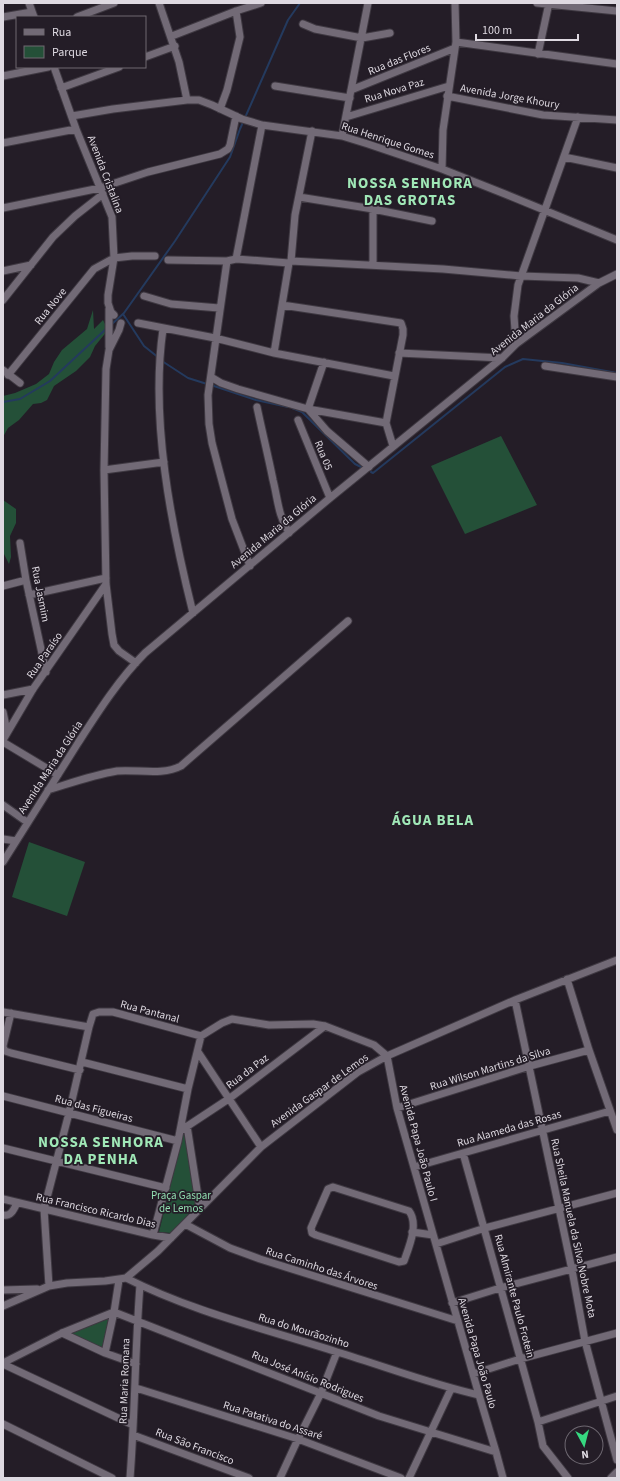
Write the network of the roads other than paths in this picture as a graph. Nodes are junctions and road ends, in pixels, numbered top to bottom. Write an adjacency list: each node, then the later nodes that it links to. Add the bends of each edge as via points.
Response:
1 (28, 3): 11 (street)
2 (114, 3): 12 (street)
3 (160, 3): 16 (street)
4 (261, 3): 9 (street)
5 (368, 3): 17 (street)
6 (455, 3): 18 (street)
7 (537, 3): 8 (street)
8 (552, 4): 10 (street); 20 (street)
9 (236, 10): 16 (street); 34 (street, via 240,37)
10 (617, 11)
11 (33, 14): 13 (street)
12 (80, 16)
13 (3, 17)
14 (303, 24): 17 (street, via 315,29)
15 (390, 33): 17 (street)
16 (172, 36): 19 (street)
17 (362, 38): 30 (street)
18 (456, 45): 20 (street); 28 (street); 30 (street, Rua das Flores)
19 (175, 46): 21 (street); 33 (street)
20 (538, 54): 22 (street)
21 (146, 57)
22 (617, 64)
23 (43, 68): 26 (street)
24 (54, 68): 29 (street, Avenida Cristalina)
25 (116, 68): 29 (street)
26 (3, 76)
27 (275, 86): 32 (street)
28 (449, 86): 31 (street); 36 (street, Rua Nova Paz)
29 (61, 88): 35 (street, Avenida Cristalina)
30 (351, 90): 32 (street)
31 (447, 96): 38 (street, Avenida Jorge Khoury, via 543,115); 47 (street)
32 (350, 98): 36 (street)
33 (187, 100): 34 (street, Rua Henrique Gomes, via 199,100); 35 (street, Rua Henrique Gomes)
34 (220, 109): 37 (street, Rua Henrique Gomes)
35 (72, 116): 41 (street, Avenida Cristalina)
36 (346, 116): 43 (street)
37 (239, 117): 40 (street, Rua Henrique Gomes); 48 (street, via 230,145 224,151 148,172)
38 (578, 117): 39 (street, Avenida Jorge Khoury); 45 (street)
39 (617, 120)
40 (259, 125): 42 (street, Rua Henrique Gomes); 58 (street)
41 (76, 128): 44 (street); 48 (street, Avenida Cristalina)
42 (312, 131): 43 (street, Rua Henrique Gomes); 49 (street)
43 (342, 136): 47 (street, Rua Henrique Gomes)
44 (3, 143)
45 (564, 157): 46 (street); 52 (street)
46 (617, 168)
47 (442, 169): 52 (street, Rua Henrique Gomes)
48 (102, 191): 50 (street); 56 (street, Avenida Cristalina, via 112,217); 61 (street, via 53,237)
49 (299, 197): 51 (street); 60 (street)
50 (3, 208)
51 (373, 209): 53 (street); 62 (street)
52 (545, 209): 54 (street, Rua Henrique Gomes); 65 (street)
53 (432, 221)
54 (617, 240)
55 (155, 256): 56 (street)
56 (114, 258): 76 (street, Avenida Cristalina, via 108,295 111,312); 82 (street, Rua Nove, via 94,269)
57 (168, 260): 59 (street)
58 (236, 260): 59 (street); 60 (street)
59 (227, 261): 70 (street)
60 (290, 262): 62 (street); 69 (street)
61 (31, 265): 63 (street); 68 (street)
62 (373, 265): 65 (street)
63 (3, 270)
64 (617, 274): 66 (street, Avenida Maria da Glória)
65 (521, 276): 66 (street, via 578,278); 75 (street, via 514,316)
66 (599, 283): 75 (street, Avenida Maria da Glória)
67 (144, 296): 70 (street, via 171,304)
68 (3, 300)
69 (282, 305): 77 (street); 78 (street, via 401,323 403,329)
70 (219, 308): 74 (street)
71 (120, 323): 76 (street)
72 (138, 323): 73 (street)
73 (163, 329): 74 (street); 92 (street, via 159,364)
74 (215, 338): 77 (street); 85 (street)
75 (516, 344): 79 (street, Avenida Maria da Glória)
76 (109, 350): 94 (street, via 106,369)
77 (274, 353): 80 (street)
78 (399, 353): 79 (street); 83 (street)
79 (502, 358): 91 (street, Avenida Maria da Glória)
80 (324, 362): 83 (street); 88 (street)
81 (544, 366): 84 (street)
82 (6, 373): 86 (street)
83 (394, 376): 90 (street)
84 (617, 376)
85 (210, 379): 88 (street); 98 (street, via 210,430 226,500)
86 (20, 383)
87 (257, 407): 96 (street, via 279,512)
88 (308, 409): 90 (street); 93 (street, via 328,431)
89 (298, 420): 95 (street, Rua 05)
90 (386, 423): 91 (street)
91 (393, 446): 93 (street, Avenida Maria da Glória)
92 (164, 462): 94 (street); 103 (street, via 182,570)
93 (369, 467): 95 (street, Avenida Maria da Glória)
94 (104, 470): 100 (street)
95 (330, 498): 96 (street, Avenida Maria da Glória)
96 (289, 533): 98 (street, Avenida Maria da Glória)
97 (20, 543): 99 (street, Rua Jasmim)
98 (250, 566): 103 (street, Avenida Maria da Glória)
99 (26, 580): 101 (street); 102 (street, Rua Jasmim)
100 (106, 581): 102 (street); 105 (street, via 114,645 119,652); 106 (street, Rua Paraíso)
101 (3, 586)
102 (29, 596): 106 (street, Rua Jasmim)
103 (193, 613): 105 (street, Avenida Maria da Glória)
104 (348, 621): 113 (street, via 181,766 164,770 117,772)
105 (136, 663): 112 (street, Avenida Maria da Glória, via 110,696)
106 (46, 672): 107 (street, Rua Paraíso)
107 (33, 688): 108 (street); 110 (street, Rua Paraíso)
108 (3, 695)
109 (3, 712): 110 (street)
110 (7, 731): 111 (street, Rua Paraíso)
111 (3, 741): 112 (street)
112 (58, 775): 113 (street, Avenida Maria da Glória)
113 (48, 790): 115 (street, Avenida Maria da Glória)
114 (3, 805): 115 (street)
115 (28, 822): 117 (street, Avenida Maria da Glória)
116 (3, 839): 117 (street)
117 (16, 841): 118 (street, Avenida Maria da Glória)
118 (3, 862)
119 (617, 960): 120 (street, Avenida Gaspar de Lemos)
120 (567, 979): 121 (street, Avenida Gaspar de Lemos); 128 (street)
121 (515, 1000): 130 (street, Avenida Gaspar de Lemos); 132 (street, Rua Sheila Manuela da Silva Nobre Mota)
122 (3, 1012): 123 (street)
123 (12, 1013): 124 (street); 127 (street)
124 (89, 1026): 126 (street, Rua Pantanal, via 93,1014 113,1012); 131 (street)
125 (325, 1026): 126 (street, via 269,1025 232,1019 222,1022); 130 (street, via 374,1045); 136 (street, Rua da Paz)
126 (202, 1036): 129 (street)
127 (3, 1047): 133 (street, via 11,1053)
128 (589, 1050): 132 (street, Rua Wilson Martins da Silva); 138 (street)
129 (198, 1052): 134 (street); 136 (street)
130 (386, 1056): 137 (street, Avenida Papa João Paulo I); 145 (street, Avenida Gaspar de Lemos, via 358,1072)
131 (82, 1062): 133 (street); 134 (street)
132 (530, 1066): 137 (street, Rua Wilson Martins da Silva); 141 (street, Rua Sheila Manuela da Silva Nobre Mota)
133 (80, 1070): 139 (street)
134 (188, 1089): 143 (street)
135 (3, 1096): 139 (street, Rua das Figueiras)
136 (230, 1098): 140 (street, Rua da Paz); 145 (street)
137 (397, 1108): 149 (street, Avenida Papa João Paulo I)
138 (610, 1111): 141 (street, Rua Alameda das Rosas); 142 (street)
139 (70, 1113): 144 (street, Rua das Figueiras); 148 (street)
140 (187, 1126): 143 (street, Rua da Paz); 155 (street)
141 (542, 1129): 147 (street, Rua Alameda das Rosas); 156 (street, Rua Sheila Manuela da Silva Nobre Mota)
142 (617, 1129)
143 (180, 1130): 144 (street)
144 (178, 1142): 150 (street)
145 (261, 1147): 155 (street, Avenida Gaspar de Lemos)
146 (3, 1148): 148 (street)
147 (463, 1153): 149 (street, Rua Alameda das Rosas); 159 (street, Rua Almirante Paulo Frotein)
148 (57, 1160): 150 (street); 154 (street)
149 (414, 1167): 162 (street, Avenida Papa João Paulo I)
150 (166, 1188): 161 (street)
151 (617, 1193): 156 (street)
152 (3, 1199): 153 (street, Rua Francisco Ricardo Dias)
153 (17, 1203): 154 (street, Rua Francisco Ricardo Dias); 157 (street, via 11,1214)
154 (44, 1209): 161 (street, Rua Francisco Ricardo Dias); 170 (street)
155 (200, 1209): 158 (street, Avenida Gaspar de Lemos)
156 (558, 1209): 159 (street); 166 (street, Rua Sheila Manuela da Silva Nobre Mota)
157 (3, 1215)
158 (185, 1224): 163 (street, Avenida Gaspar de Lemos); 178 (street, Rua Caminho das Árvores, via 230,1248 252,1256)
159 (485, 1228): 164 (street); 171 (street, Rua Almirante Paulo Frotein)
160 (412, 1232): 160 (street, via 414,1222 409,1211 333,1187 328,1189 311,1230 316,1236 400,1262 404,1260); 162 (street)
161 (154, 1235): 163 (street, Rua Francisco Ricardo Dias)
162 (433, 1235): 164 (street, Avenida Papa João Paulo)
163 (171, 1238): 167 (street, Avenida Gaspar de Lemos)
164 (436, 1244): 174 (street, Avenida Papa João Paulo)
165 (617, 1257): 166 (street)
166 (572, 1270): 171 (street); 181 (street, Rua Sheila Manuela da Silva Nobre Mota)
167 (126, 1278): 168 (street, Avenida Gaspar de Lemos); 169 (street, Rua do Mourãozinho)
168 (119, 1280): 170 (street, Avenida Gaspar de Lemos); 176 (street)
169 (140, 1285): 177 (street, Rua Maria Romana); 182 (street, Rua do Mourãozinho, via 213,1314)
170 (49, 1286): 172 (street, Avenida Gaspar de Lemos)
171 (500, 1288): 174 (street); 184 (street, Rua Almirante Paulo Frotein)
172 (42, 1289): 173 (street); 175 (street, Avenida Gaspar de Lemos)
173 (3, 1290)
174 (452, 1303): 178 (street, Avenida Papa João Paulo)
175 (3, 1306)
176 (114, 1312): 177 (street, Rua José Anísio Rodrigues); 179 (street); 183 (street)
177 (138, 1321): 186 (street, Rua Maria Romana); 190 (street, Rua José Anísio Rodrigues)
178 (458, 1321): 187 (street, Avenida Papa João Paulo)
179 (62, 1333): 183 (street); 185 (street)
180 (617, 1333): 181 (street)
181 (585, 1341): 184 (street); 193 (street, Rua Sheila Manuela da Silva Nobre Mota)
182 (337, 1352): 189 (street, Rua do Mourãozinho); 190 (street)
183 (105, 1353): 186 (street)
184 (520, 1359): 187 (street); 194 (street, Rua Almirante Paulo Frotein)
185 (3, 1363): 196 (street)
186 (136, 1364): 188 (street, Rua Maria Romana)
187 (473, 1374): 191 (street, Avenida Papa João Paulo)
188 (136, 1388): 196 (street, Rua Maria Romana); 199 (street, Rua Patativa do Assaré)
189 (451, 1389): 191 (street, Rua do Mourãozinho); 197 (street)
190 (321, 1393): 197 (street, Rua José Anísio Rodrigues, via 379,1416); 199 (street)
191 (478, 1395): 200 (street, Avenida Papa João Paulo)
192 (617, 1396): 193 (street)
193 (602, 1401): 194 (street); 201 (street, Rua Sheila Manuela da Silva Nobre Mota)
194 (538, 1422): 210 (street, Rua Almirante Paulo Frotein, via 543,1446)
195 (3, 1424): 203 (street)
196 (133, 1425): 198 (street, Rua Maria Romana)
197 (432, 1432): 200 (street, Rua José Anísio Rodrigues); 208 (street)
198 (133, 1435): 204 (street, Rua Maria Romana); 205 (street, Rua São Francisco)
199 (298, 1439): 206 (street); 207 (street, Rua Patativa do Assaré)
200 (496, 1452): 209 (street, Avenida Papa João Paulo)
201 (617, 1460)
202 (617, 1472): 211 (street)
203 (112, 1478)
204 (130, 1478)
205 (249, 1478)
206 (280, 1478)
207 (401, 1478)
208 (409, 1478)
209 (503, 1478)
210 (568, 1478)
211 (611, 1478)

